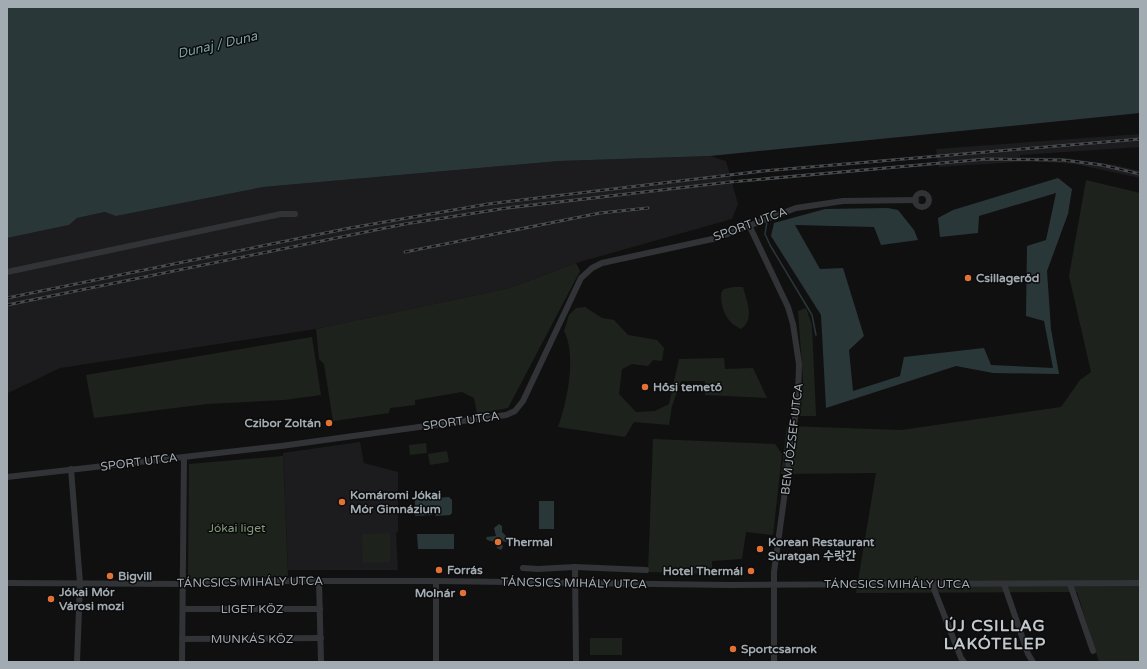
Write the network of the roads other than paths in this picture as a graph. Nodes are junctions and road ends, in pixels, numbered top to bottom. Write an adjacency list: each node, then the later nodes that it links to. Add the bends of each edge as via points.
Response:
1 (916, 200): 3 (street, SPORT UTCA, via 828,202 796,208)
2 (295, 214): 4 (street, via 281,214)
3 (749, 225): 5 (street, SPORT UTCA, via 717,238 616,259 592,268 582,278 523,401 511,413 281,446); 17 (street, BEM JÓZSEF UTCA, via 788,307 799,364 799,385)
4 (7, 272)
5 (184, 456): 6 (street, SPORT UTCA); 16 (street)
6 (71, 469): 7 (street, SPORT UTCA); 14 (street)
7 (7, 477)
8 (576, 567): 9 (street); 10 (street); 15 (street)
9 (523, 568)
10 (646, 570)
11 (319, 581): 12 (street, TÁNCSICS MIHÁLY UTCA); 16 (street, TÁNCSICS MIHÁLY UTCA); 23 (street)
12 (436, 581): 15 (street, TÁNCSICS MIHÁLY UTCA); 30 (street)
13 (7, 583): 14 (street, TÁNCSICS MIHÁLY UTCA)
14 (80, 583): 16 (street, TÁNCSICS MIHÁLY UTCA); 27 (street)
15 (575, 583): 17 (street, TÁNCSICS MIHÁLY UTCA); 31 (street)
16 (183, 584): 22 (street)
17 (774, 584): 18 (street, TÁNCSICS MIHÁLY UTCA); 32 (street, BEM JÓZSEF UTCA)
18 (932, 584): 19 (street, TÁNCSICS MIHÁLY UTCA); 33 (street)
19 (1004, 584): 20 (street, TÁNCSICS MIHÁLY UTCA); 34 (street)
20 (1070, 584): 21 (street, TÁNCSICS MIHÁLY UTCA); 26 (street)
21 (1140, 584)
22 (183, 609): 23 (street, LIGET KÖZ); 25 (street)
23 (320, 609): 24 (street)
24 (321, 638): 25 (street, MUNKÁS KÖZ); 29 (street)
25 (182, 639): 28 (street)
26 (1093, 651)
27 (77, 662)
28 (182, 662)
29 (321, 662)
30 (436, 662)
31 (576, 662)
32 (774, 662)
33 (964, 662)
34 (1033, 662)

